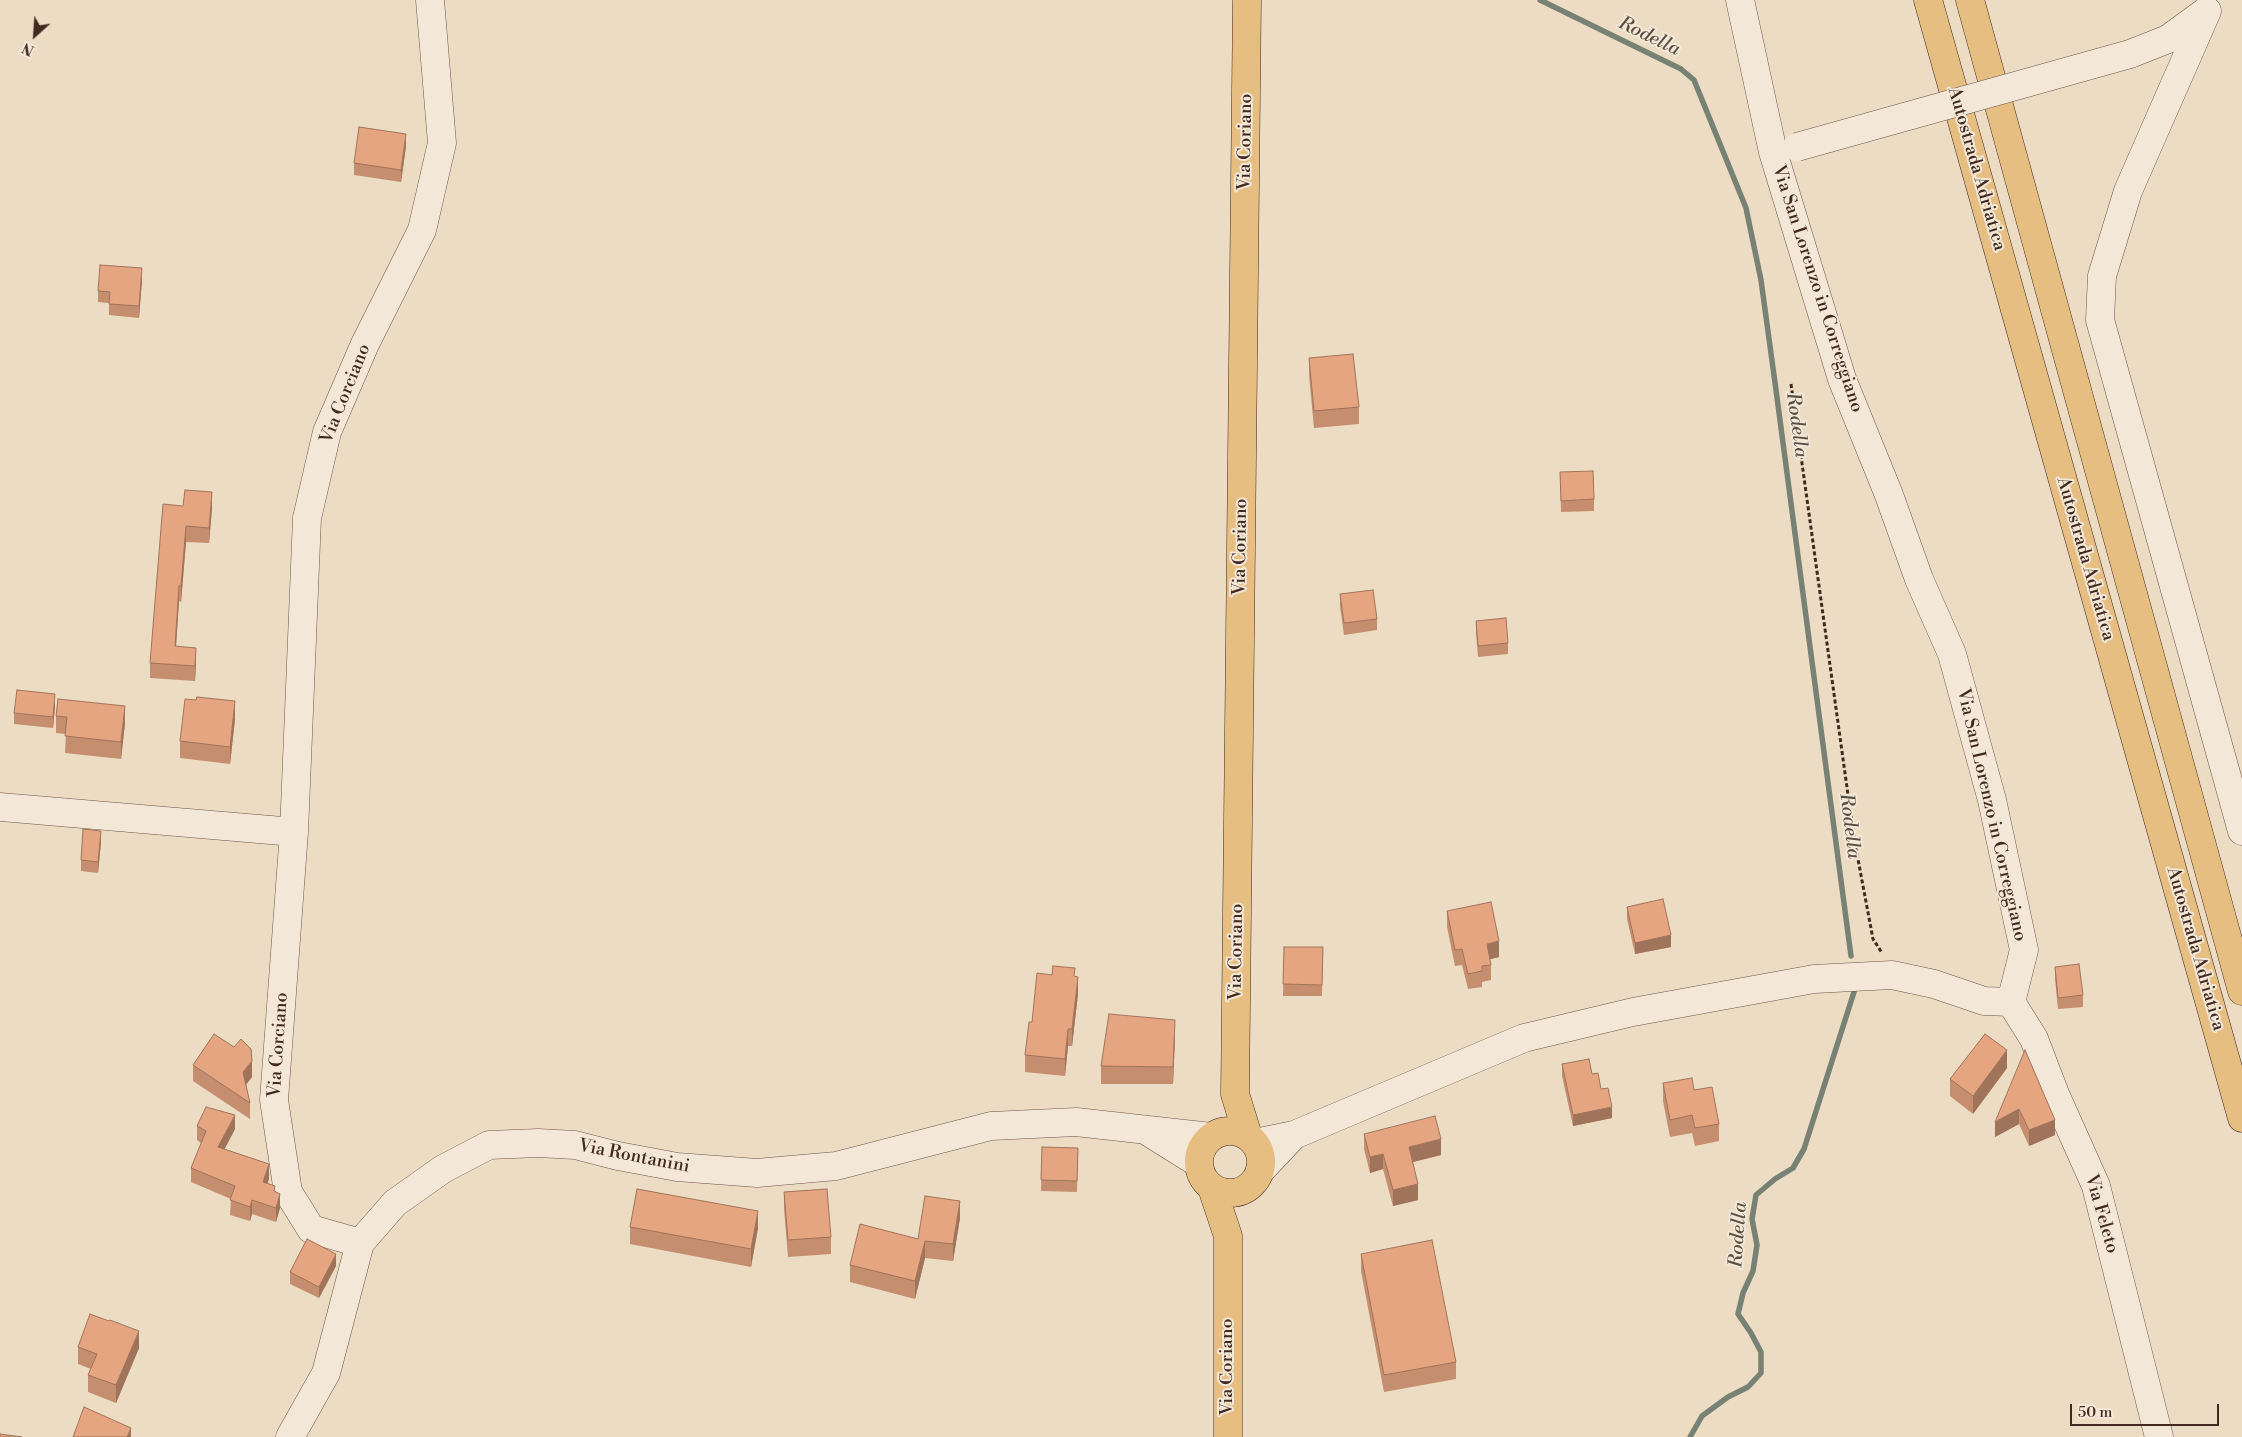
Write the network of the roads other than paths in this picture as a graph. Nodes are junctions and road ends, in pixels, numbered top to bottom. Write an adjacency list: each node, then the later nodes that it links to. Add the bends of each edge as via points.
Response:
1 (430, 0): 10 (street, Via Corciano, via 442,142 424,222 327,432 307,518)
2 (1247, 0): 13 (main road, Via Coriano)
3 (1740, 0): 7 (street, Via San Lorenzo in Correggiano)
4 (1928, 0): 14 (main road, Autostrada Adriatica)
5 (1970, 0): 11 (main road, Autostrada Adriatica)
6 (2211, 5): 7 (street, Via San Lorenzo in Correggiano, bridge, via 2168,39 2130,54); 9 (street, Via San Lorenzo in Correggiano, via 2128,191 2102,276 2100,320)
7 (1785, 149): 12 (street, Via San Lorenzo in Correggiano, via 1842,380 1919,579 1952,654 1992,800 2024,950)
8 (0, 806): 10 (street)
9 (2242, 831)
10 (294, 832): 23 (street, Via Corciano, via 274,1100 288,1192 311,1229)
11 (2242, 991)
12 (2011, 1002): 17 (street, via 1984,1001 1934,984 1897,976 1814,979 1633,1012 1524,1038); 26 (street, Via Feleto, via 2034,1039 2096,1186)
13 (1235, 1094): 16 (main road, Via Coriano); 18 (main road, Via Coriano)
14 (2242, 1118)
15 (1145, 1129): 16 (street, Via Rontanini); 19 (street, Via Rontanini); 23 (street, Via Rontanini, via 1076,1122 991,1126 836,1166 757,1173 677,1167 575,1145 538,1142 489,1146 443,1169 395,1203)
16 (1215, 1134): 18 (main road, via 1239,1132); 19 (main road, via 1204,1144)
17 (1294, 1135): 18 (street); 20 (street)
18 (1251, 1139): 20 (main road, via 1262,1161)
19 (1198, 1163): 21 (main road, via 1200,1172)
20 (1255, 1179): 21 (main road, via 1231,1193); 22 (main road, Via Coriano)
21 (1212, 1188): 22 (main road, Via Coriano)
22 (1228, 1236): 25 (main road, Via Coriano)
23 (360, 1243): 24 (street, Via Rontanini, via 326,1373)
24 (290, 1437)
25 (1228, 1437)
26 (2159, 1437)

